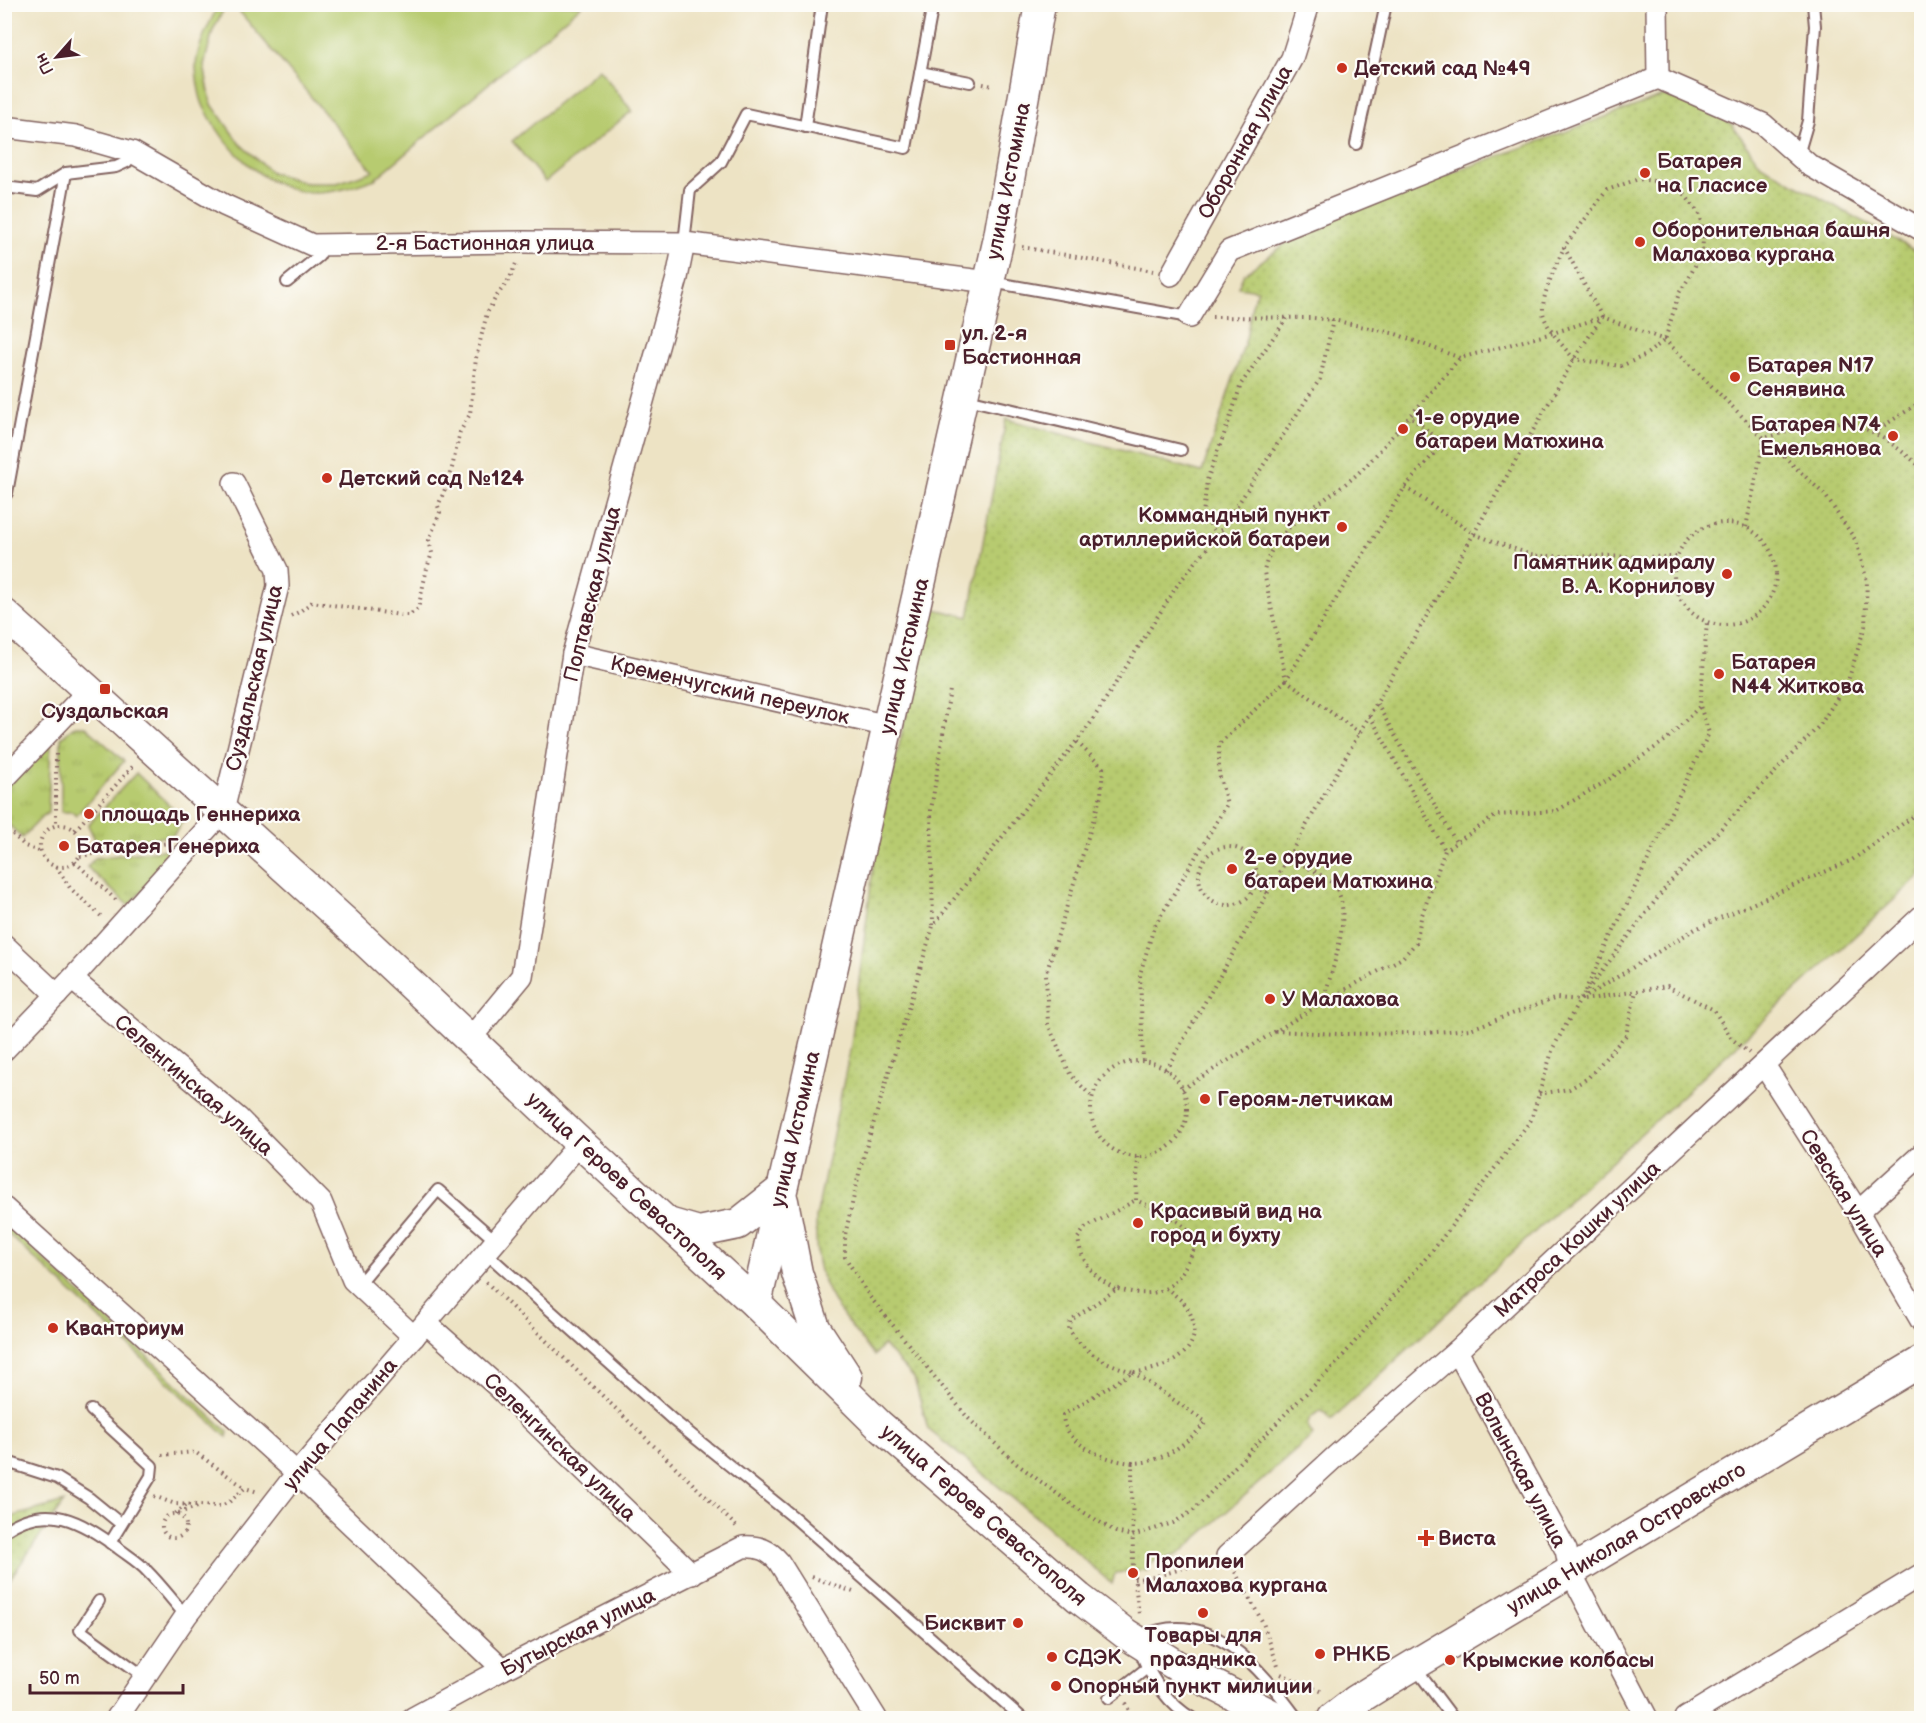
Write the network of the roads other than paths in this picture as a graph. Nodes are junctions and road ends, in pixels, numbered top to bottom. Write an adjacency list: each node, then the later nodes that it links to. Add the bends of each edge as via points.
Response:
1 (822, 4): 12 (lane)
2 (933, 4): 8 (lane)
3 (1041, 4): 23 (main road, улица Истомина, via 1007,233)
4 (1309, 4): 21 (street, Оборонная улица, via 1292,58)
5 (1386, 4): 13 (lane)
6 (1657, 4): 9 (street)
7 (1813, 4): 15 (lane, via 1808,121)
8 (920, 72): 10 (lane); 12 (lane, via 906,148)
9 (1658, 78): 15 (street, via 1763,124); 24 (street, via 1229,251)
10 (970, 82)
11 (4, 127): 14 (street, 2-я Бастионная улица, via 76,136)
12 (805, 127): 19 (lane, via 746,114 721,162 690,190)
13 (1356, 144)
14 (132, 152): 16 (lane, via 127,162 116,167); 20 (street, 2-я Бастионная улица, via 224,205 312,245)
15 (1798, 155): 18 (street)
16 (66, 173): 17 (lane, via 37,191); 28 (lane)
17 (4, 187)
18 (1922, 230)
19 (684, 243): 20 (street, 2-я Бастионная улица); 23 (street, 2-я Бастионная улица); 30 (street, Полтавская улица)
20 (325, 245): 22 (lane, via 319,256)
21 (1171, 275)
22 (287, 282)
23 (989, 282): 24 (lane); 25 (main road, улица Истомина)
24 (1189, 316)
25 (962, 398): 26 (lane); 32 (main road, улица Истомина)
26 (1181, 450)
27 (234, 483): 34 (street, Суздальская улица, via 278,574 278,586)
28 (6, 495)
29 (4, 614): 31 (main road, улица Героев Севастополя)
30 (573, 654): 32 (street, Кременчугский переулок); 39 (street, Полтавская улица, via 522,976)
31 (89, 690): 33 (street); 34 (main road, улица Героев Севастополя)
32 (888, 726): 44 (main road, улица Истомина)
33 (4, 779)
34 (224, 811): 37 (street); 39 (main road, улица Героев Севастополя)
35 (1922, 916): 41 (street, Матроса Кошки улица)
36 (4, 945): 38 (street)
37 (72, 979): 38 (street); 49 (street, Селенгинская улица, via 238,1118 321,1202)
38 (57, 995): 40 (street)
39 (470, 1039): 42 (main road, улица Героев Севастополя)
40 (4, 1050)
41 (1764, 1065): 46 (street, Севская улица); 53 (street, Матроса Кошки улица)
42 (580, 1143): 47 (main road, улица Героев Севастополя); 48 (street, улица Папанина)
43 (1922, 1154): 46 (street)
44 (781, 1190): 47 (main road, via 738,1224 699,1232); 50 (main road, улица Истомина); 56 (main road, via 797,1273 815,1328)
45 (4, 1208): 58 (street)
46 (1858, 1212): 51 (street, Севская улица)
47 (668, 1224): 50 (main road, улица Героев Севастополя)
48 (485, 1254): 49 (lane, via 438,1190); 52 (street, улица Папанина); 77 (lane, via 673,1420 796,1519)
49 (358, 1285): 52 (street, Селенгинская улица)
50 (756, 1304): 56 (main road, улица Героев Севастополя)
51 (1922, 1322)
52 (420, 1330): 58 (street, улица Папанина); 64 (street, Селенгинская улица, via 497,1386)
53 (1457, 1351): 62 (street, Матроса Кошки улица); 63 (street, Волынская улица, via 1566,1550)
54 (1922, 1361): 63 (main road, улица Николая Островского)
55 (91, 1410): 59 (lane, via 152,1466 151,1476)
56 (878, 1424): 68 (main road, улица Героев Севастополя, via 1078,1598)
57 (4, 1461): 59 (lane, via 57,1478)
58 (297, 1473): 67 (street, улица Папанина); 70 (street)
59 (122, 1524): 61 (lane)
60 (4, 1531): 61 (lane, via 30,1519 53,1516 76,1521)
61 (110, 1543): 67 (lane, via 146,1569)
62 (1227, 1556)
63 (1570, 1571): 81 (main road, улица Николая Островского, via 1354,1701); 83 (street, Волынская улица)
64 (692, 1574): 70 (street, Бутырская улица); 76 (street, Бутырская улица, via 751,1547 772,1554)
65 (1922, 1574): 84 (street)
66 (99, 1601): 72 (lane, via 80,1630)
67 (186, 1616): 72 (street, улица Папанина)
68 (1137, 1629): 69 (lane); 79 (main road, улица Героев Севастополя, via 1178,1666); 80 (lane, via 1171,1628 1212,1634 1258,1670)
69 (1147, 1668): 73 (lane); 78 (lane, via 1168,1701)
70 (503, 1669): 75 (street, Бутырская улица)
71 (1416, 1669): 82 (lane)
72 (145, 1677): 74 (street, улица Папанина)
73 (1109, 1698)
74 (117, 1719)
75 (413, 1719)
76 (876, 1719)
77 (1022, 1719)
78 (1192, 1719)
79 (1278, 1719)
80 (1297, 1719)
81 (1333, 1719)
82 (1453, 1719)
83 (1647, 1719)
84 (1685, 1719)

